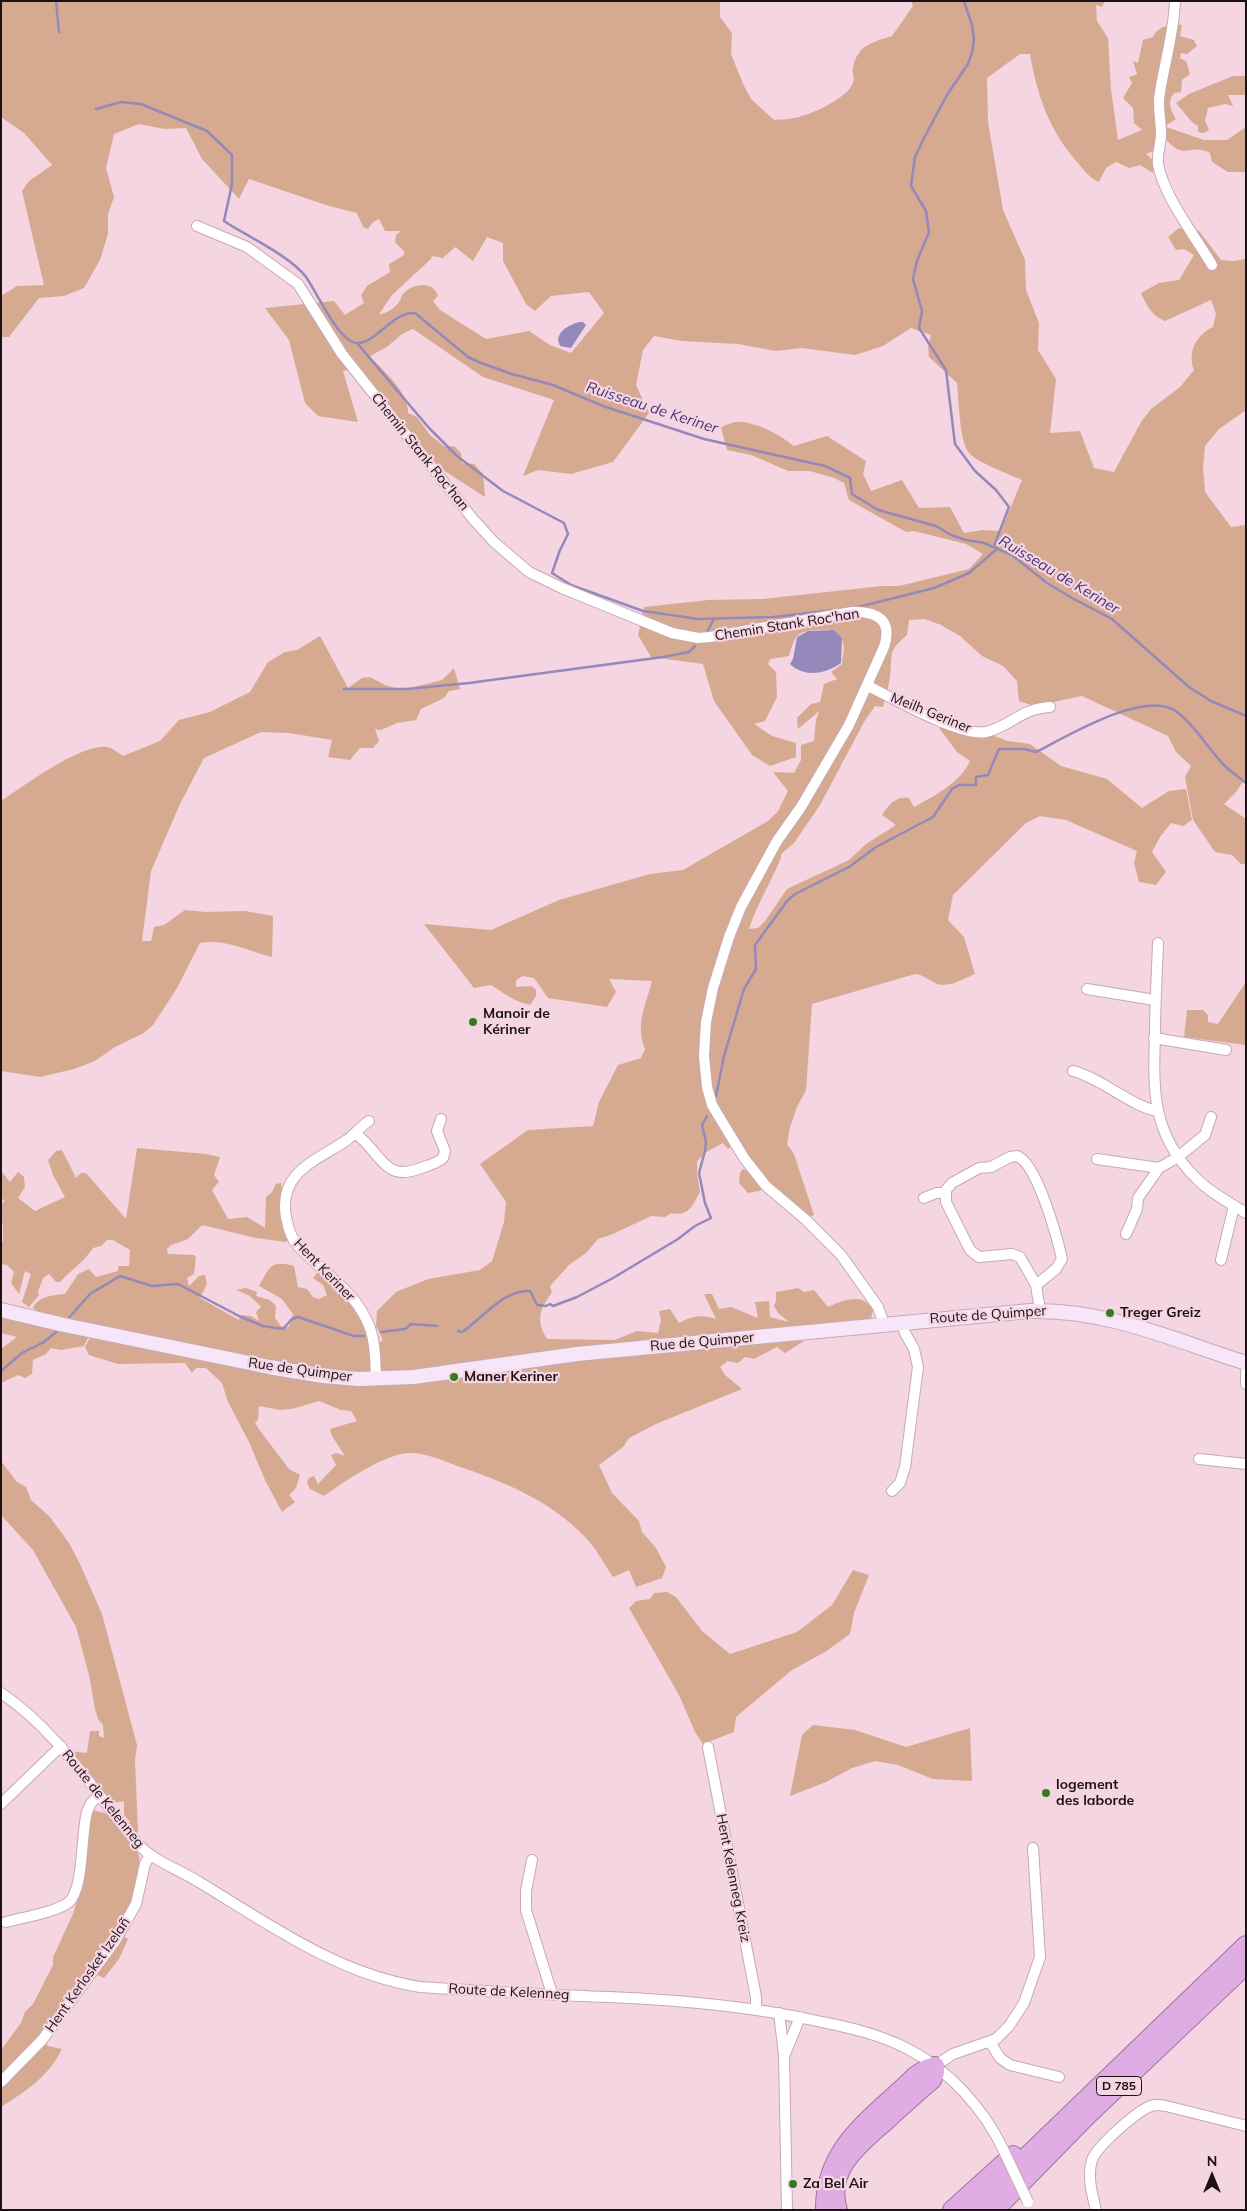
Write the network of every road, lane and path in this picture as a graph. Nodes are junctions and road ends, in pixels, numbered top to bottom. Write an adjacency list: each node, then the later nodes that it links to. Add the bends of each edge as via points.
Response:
1 (1175, 1): 3 (street, via 1158,102 1161,132 1158,164 1172,198)
2 (198, 226): 4 (street, Chemin Stank Roc'han, via 246,247 295,281 342,354 467,511 494,542 529,572 665,630 698,638 842,613 868,612 884,622 887,637)
3 (1212, 265)
4 (868, 686): 5 (street, Meilh Geriner, via 974,732 994,729 1029,710); 30 (street, Chemin Stank Roc'han, via 816,783 777,841 741,907 713,988 704,1056 712,1104 744,1158 766,1186 829,1241 874,1300)
5 (1050, 707)
6 (1158, 943): 8 (street)
7 (1087, 989): 8 (street)
8 (1155, 1000): 9 (street)
9 (1154, 1038): 10 (street); 12 (street)
10 (1226, 1050)
11 (1073, 1071): 12 (street)
12 (1157, 1112): 17 (street)
13 (1211, 1117): 17 (street, via 1205,1135)
14 (441, 1119): 16 (street, via 436,1131 445,1151 443,1158 403,1174 389,1169)
15 (369, 1121): 16 (street, Hent Keriner)
16 (356, 1134): 33 (street, Hent Keriner, via 293,1177 287,1188 285,1212 295,1242 342,1286 367,1319 374,1344)
17 (1178, 1158): 19 (street); 22 (street, via 1203,1184)
18 (1097, 1159): 19 (street)
19 (1159, 1168): 24 (street, via 1138,1198 1137,1209)
20 (945, 1193): 21 (street); 26 (street, via 946,1202 975,1256 1018,1255); 26 (street, via 952,1183 979,1168 991,1167 1010,1157 1017,1156 1026,1161 1045,1199 1062,1259 1056,1269)
21 (924, 1198)
22 (1234, 1206): 23 (street); 25 (street)
23 (1246, 1213)
24 (1126, 1234)
25 (1221, 1260)
26 (1036, 1285): 28 (street)
27 (1, 1310): 33 (main road, Rue de Quimper, via 286,1371)
28 (1040, 1310): 29 (main road, Route de Quimper); 31 (main road, Route de Quimper, via 1116,1320)
29 (902, 1322): 30 (main road, Rue de Quimper); 37 (street, via 918,1367 905,1467 900,1483)
30 (884, 1324): 33 (main road, Rue de Quimper, via 576,1354 434,1375)
31 (1246, 1363)
32 (1246, 1372): 34 (street)
33 (376, 1379)
34 (1246, 1384)
35 (1199, 1459): 36 (street)
36 (1246, 1464)
37 (892, 1491)
38 (1, 1693): 39 (street, Route de Kelenneg, via 32,1717)
39 (61, 1746): 41 (street, Route de Kelenneg); 42 (street)
40 (708, 1747): 50 (street, Hent Kelenneg Kreiz)
41 (100, 1796): 44 (street, Route de Kelenneg); 46 (street, via 86,1812 78,1883 73,1898 56,1908)
42 (1, 1804)
43 (1033, 1848): 53 (street, via 1040,1956 1020,2011 1009,2026)
44 (150, 1855): 49 (street, Route de Kelenneg, via 297,1942 361,1972 420,1987); 57 (street, Hent Kerlosket Izelañ, via 136,1904 115,1941 42,2040)
45 (532, 1860): 49 (street, via 526,1910)
46 (6, 1922)
47 (1246, 1945): 58 (highway, D 785)
48 (1246, 1965): 66 (highway, D 785, via 1087,2116)
49 (552, 1994): 50 (street, Route de Kelenneg, via 664,1999)
50 (756, 2009): 51 (street, Route de Kelenneg)
51 (779, 2013): 52 (street, Route de Kelenneg); 54 (street)
52 (800, 2017): 54 (street); 55 (street, Route de Kelenneg, via 869,2033 909,2050)
53 (990, 2042): 55 (street, via 953,2054); 56 (street, via 1006,2063)
54 (784, 2055): 61 (street)
55 (935, 2066): 60 (street, Route de Kelenneg, bridge, via 991,2128); 62 (highway, via 915,2076 844,2145 830,2172); 63 (highway, via 932,2080 859,2144 845,2161 836,2181)
56 (1059, 2077)
57 (1, 2082)
58 (1059, 2124): 64 (highway, via 1036,2134); 65 (highway, D 785)
59 (1246, 2126): 67 (street, via 1166,2106 1154,2105 1144,2110 1110,2139 1093,2159 1090,2174)
60 (1030, 2206)
61 (787, 2210)
62 (825, 2210)
63 (838, 2210)
64 (952, 2210)
65 (975, 2210)
66 (995, 2210)
67 (1096, 2210)

